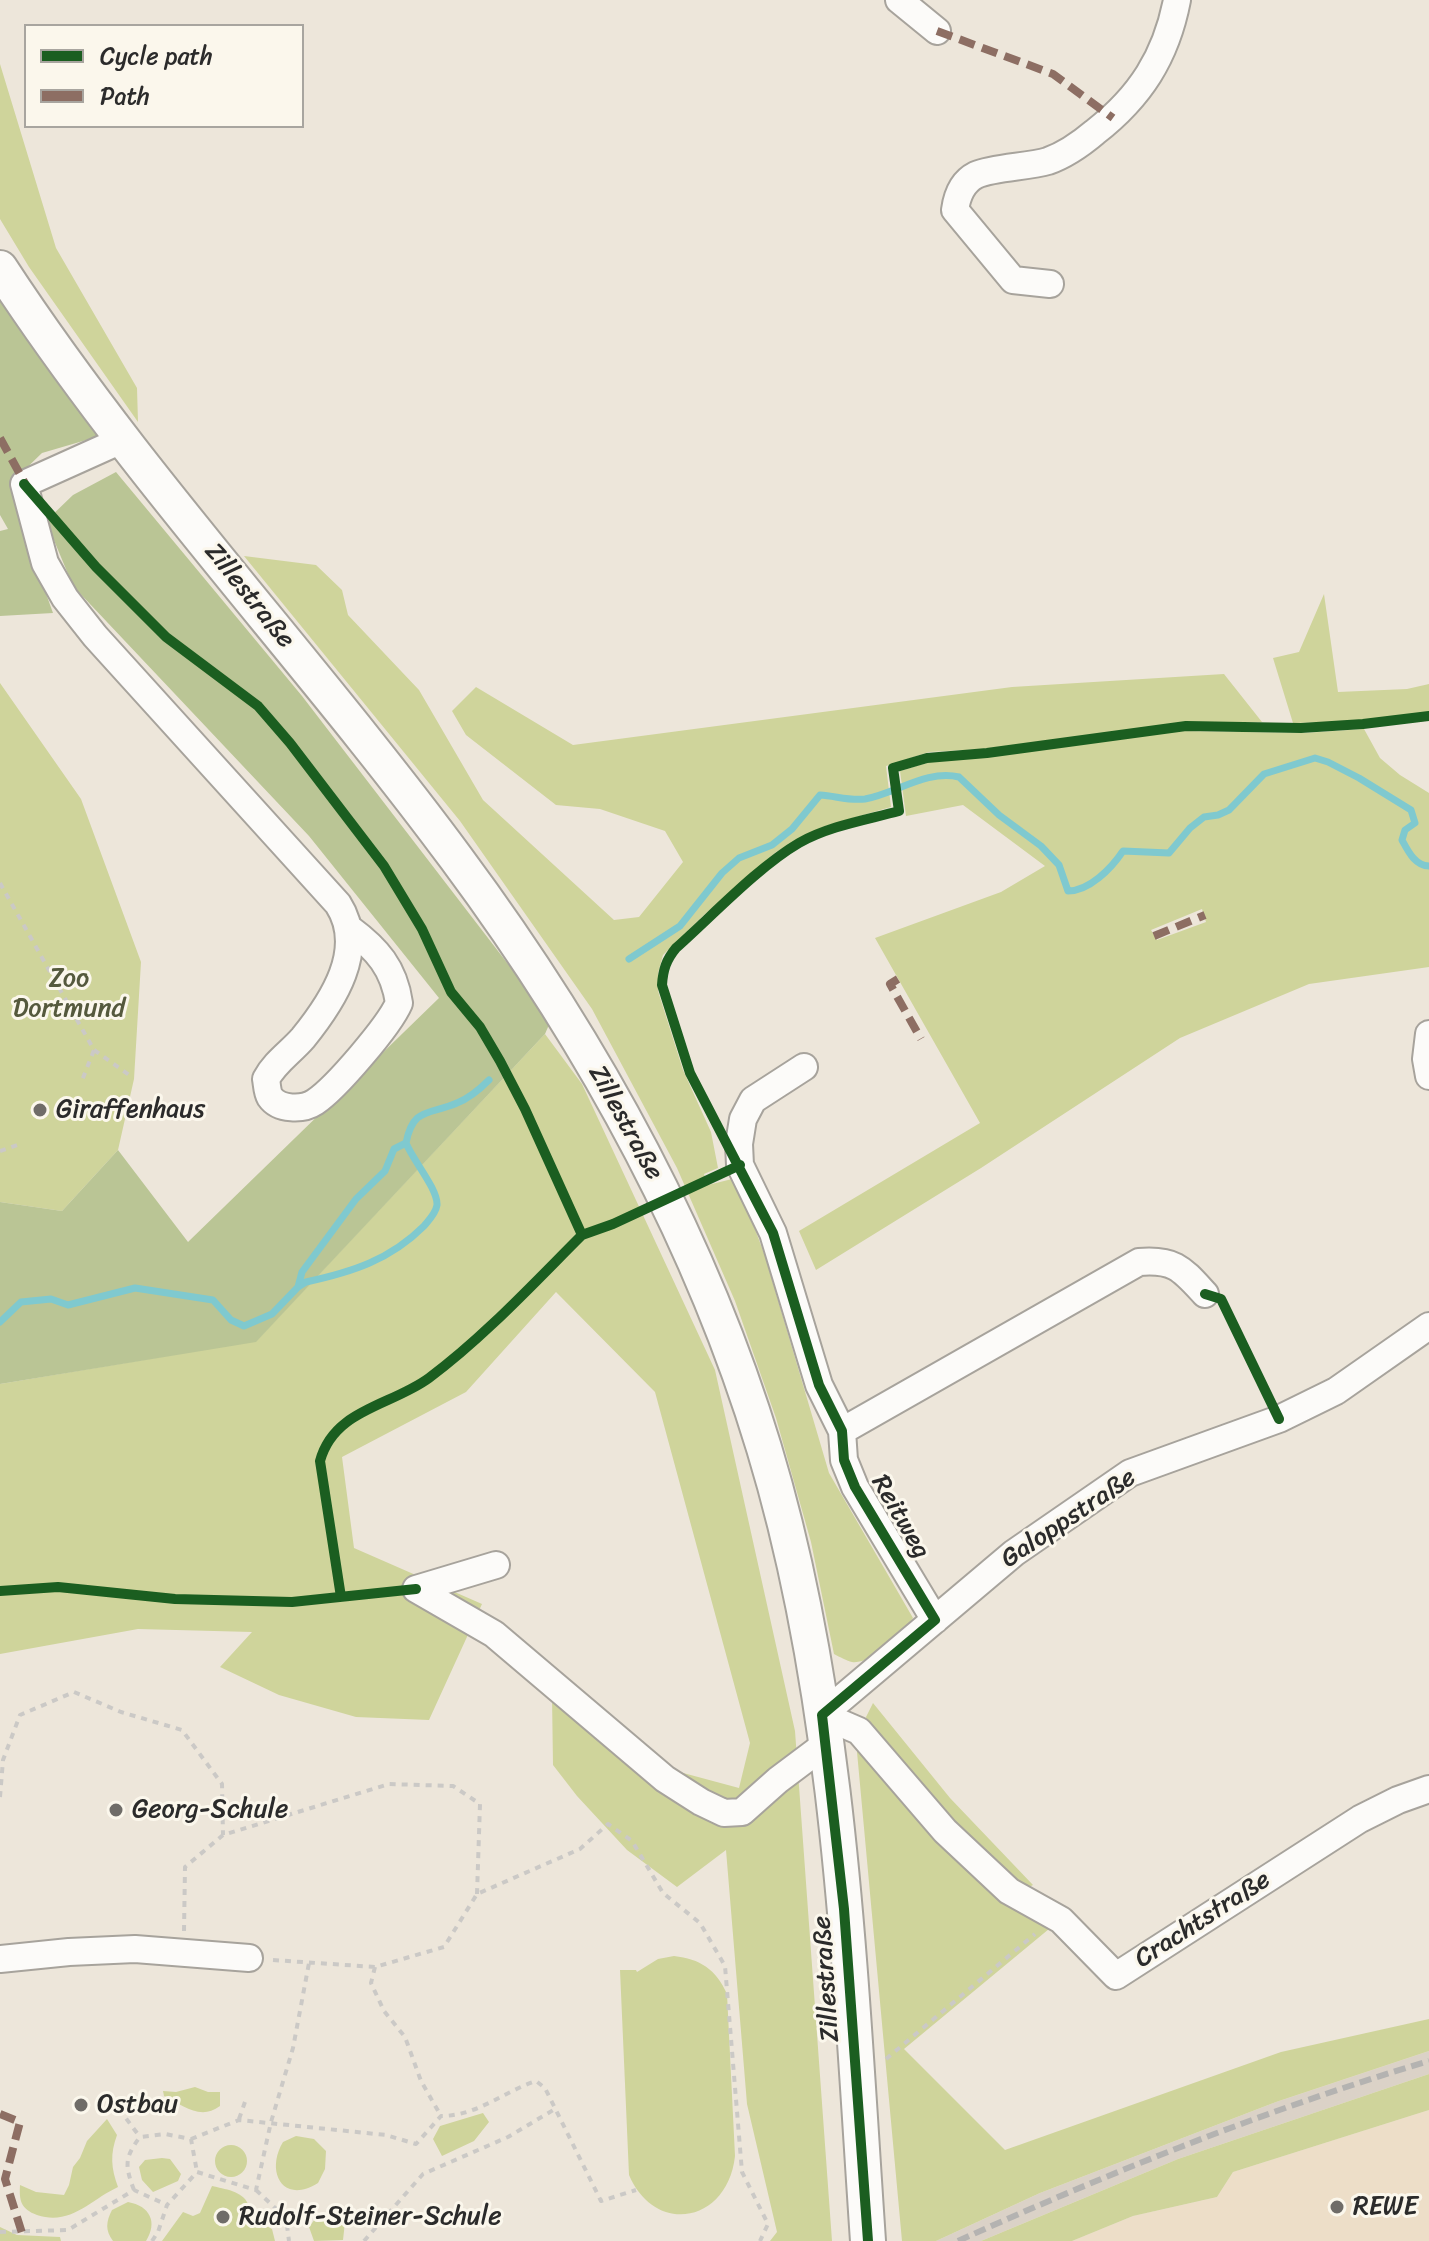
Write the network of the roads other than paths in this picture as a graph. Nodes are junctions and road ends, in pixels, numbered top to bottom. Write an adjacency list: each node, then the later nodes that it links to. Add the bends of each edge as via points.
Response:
1 (899, 0): 3 (street)
2 (1177, 0): 5 (street, via 1155,64 1135,96 1083,142 1050,160 976,175 958,192 955,210 1013,280)
3 (937, 31)
4 (0, 268): 6 (main road, Zillestraße)
5 (1050, 284)
6 (124, 439): 7 (street, via 24,484 45,563 95,636 338,904); 16 (main road, Zillestraße, via 456,858 570,1025 641,1148 692,1253 764,1447 794,1563)
7 (350, 929): 7 (street, via 348,964 330,998 266,1079 269,1096 279,1105 306,1107 317,1101 377,1036 399,1003 384,960)
8 (1429, 1034): 10 (street)
9 (804, 1067): 13 (street, Reitweg, via 753,1100 743,1119 740,1165 773,1233 819,1385)
10 (1429, 1076)
11 (1205, 1294): 13 (street, via 1182,1269 1162,1260 1139,1262)
12 (1429, 1326): 15 (street, Galoppstraße, via 1336,1391 1279,1419 1130,1473 1014,1553)
13 (842, 1431): 15 (street, Reitweg, via 844,1460 855,1487)
14 (496, 1565): 16 (street, Galoppstraße, via 416,1589 494,1634 654,1770 701,1802 724,1813 742,1812)
15 (935, 1620): 16 (street, Galoppstraße)
16 (824, 1729): 17 (street, Crachtstraße, via 859,1731 945,1831 1009,1891 1055,1917 1116,1976 1360,1819); 20 (main road, Zillestraße, via 844,1909)
17 (1429, 1789)
18 (249, 1958): 19 (street, via 135,1949)
19 (2, 1959)
20 (868, 2241)

